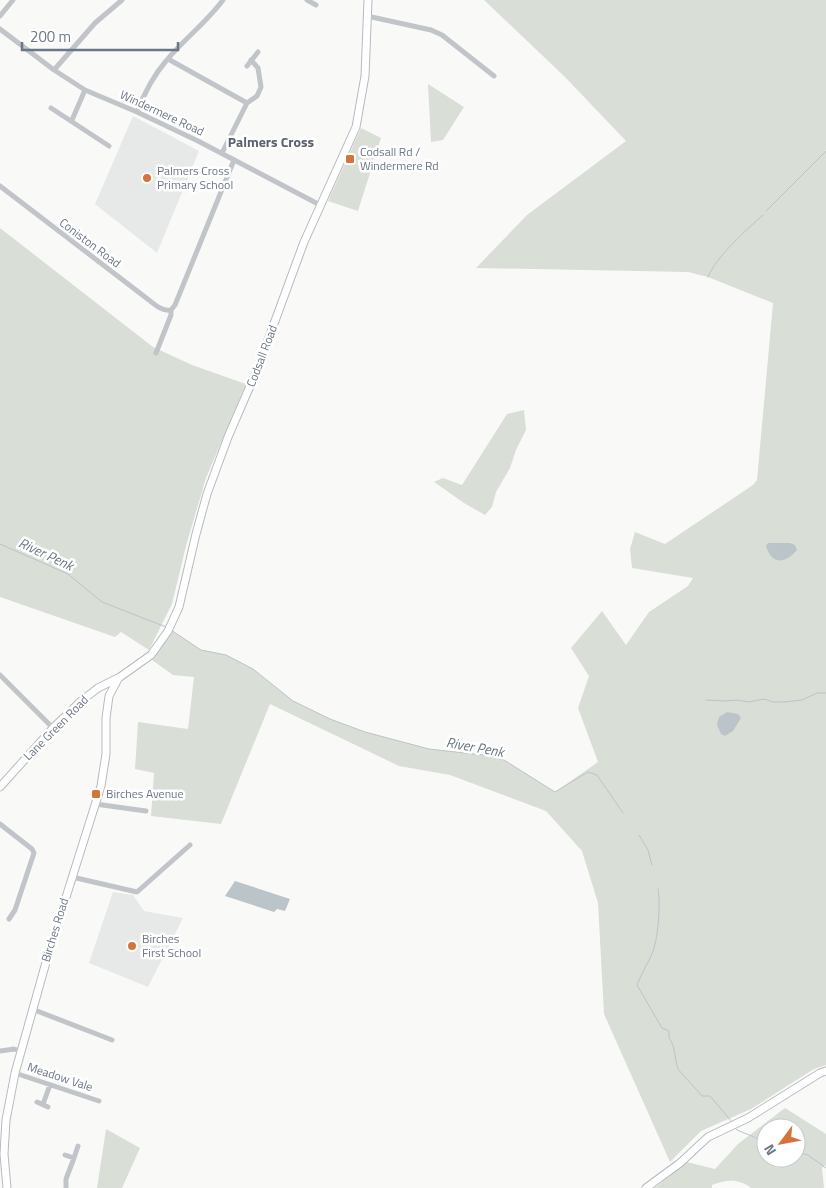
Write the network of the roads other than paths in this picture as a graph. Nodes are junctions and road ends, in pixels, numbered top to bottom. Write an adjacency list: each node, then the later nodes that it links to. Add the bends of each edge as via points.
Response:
1 (14, 0): 7 (street)
2 (122, 0): 14 (street, via 94,24)
3 (223, 0): 11 (street)
4 (307, 0): 6 (street)
5 (368, 0): 8 (street, Codsall Road)
6 (316, 5)
7 (0, 16)
8 (367, 16): 15 (street, via 442,35); 25 (street, Codsall Road, via 365,76 358,120)
9 (0, 29): 14 (street, Windermere Road)
10 (258, 52): 12 (street)
11 (168, 59): 17 (street); 19 (street, via 141,100)
12 (251, 60): 13 (street); 17 (street, via 258,68 262,87 257,96)
13 (247, 66)
14 (54, 70): 16 (street, Windermere Road)
15 (494, 76)
16 (85, 90): 19 (street, Windermere Road); 20 (street)
17 (247, 103): 22 (street)
18 (51, 108): 20 (street)
19 (137, 112): 22 (street, Windermere Road)
20 (72, 120): 21 (street)
21 (109, 146)
22 (222, 153): 23 (street, Windermere Road)
23 (234, 160): 25 (street, Windermere Road); 26 (street)
24 (0, 186): 26 (street, Coniston Road, via 161,309)
25 (322, 206): 29 (street, Codsall Road, via 304,242 207,494 180,607 168,631 150,655)
26 (170, 310): 27 (street, via 171,315)
27 (156, 352)
28 (0, 675): 30 (street)
29 (120, 677): 30 (street, Lane Green Road, via 89,695); 32 (street, Birches Road, via 109,696 106,754)
30 (53, 728): 31 (street, Lane Green Road)
31 (0, 787)
32 (95, 804): 33 (street); 36 (street, Birches Road)
33 (146, 811)
34 (0, 825): 37 (street, via 34,853)
35 (190, 845): 36 (street, via 137,892)
36 (72, 877): 38 (street, Birches Road)
37 (9, 919)
38 (32, 1008): 39 (street); 41 (street, Birches Road)
39 (112, 1040)
40 (0, 1051): 41 (street)
41 (20, 1051): 43 (street, Birches Road)
42 (826, 1071): 52 (street, via 748,1118 708,1137)
43 (15, 1073): 44 (street, Meadow Vale); 50 (street, Birches Road, via 6,1120)
44 (50, 1085): 45 (street, Meadow Vale); 46 (street)
45 (99, 1100)
46 (43, 1104)
47 (78, 1146): 49 (street)
48 (65, 1155): 49 (street)
49 (74, 1158): 51 (street)
50 (7, 1188)
51 (66, 1188)
52 (646, 1188)

